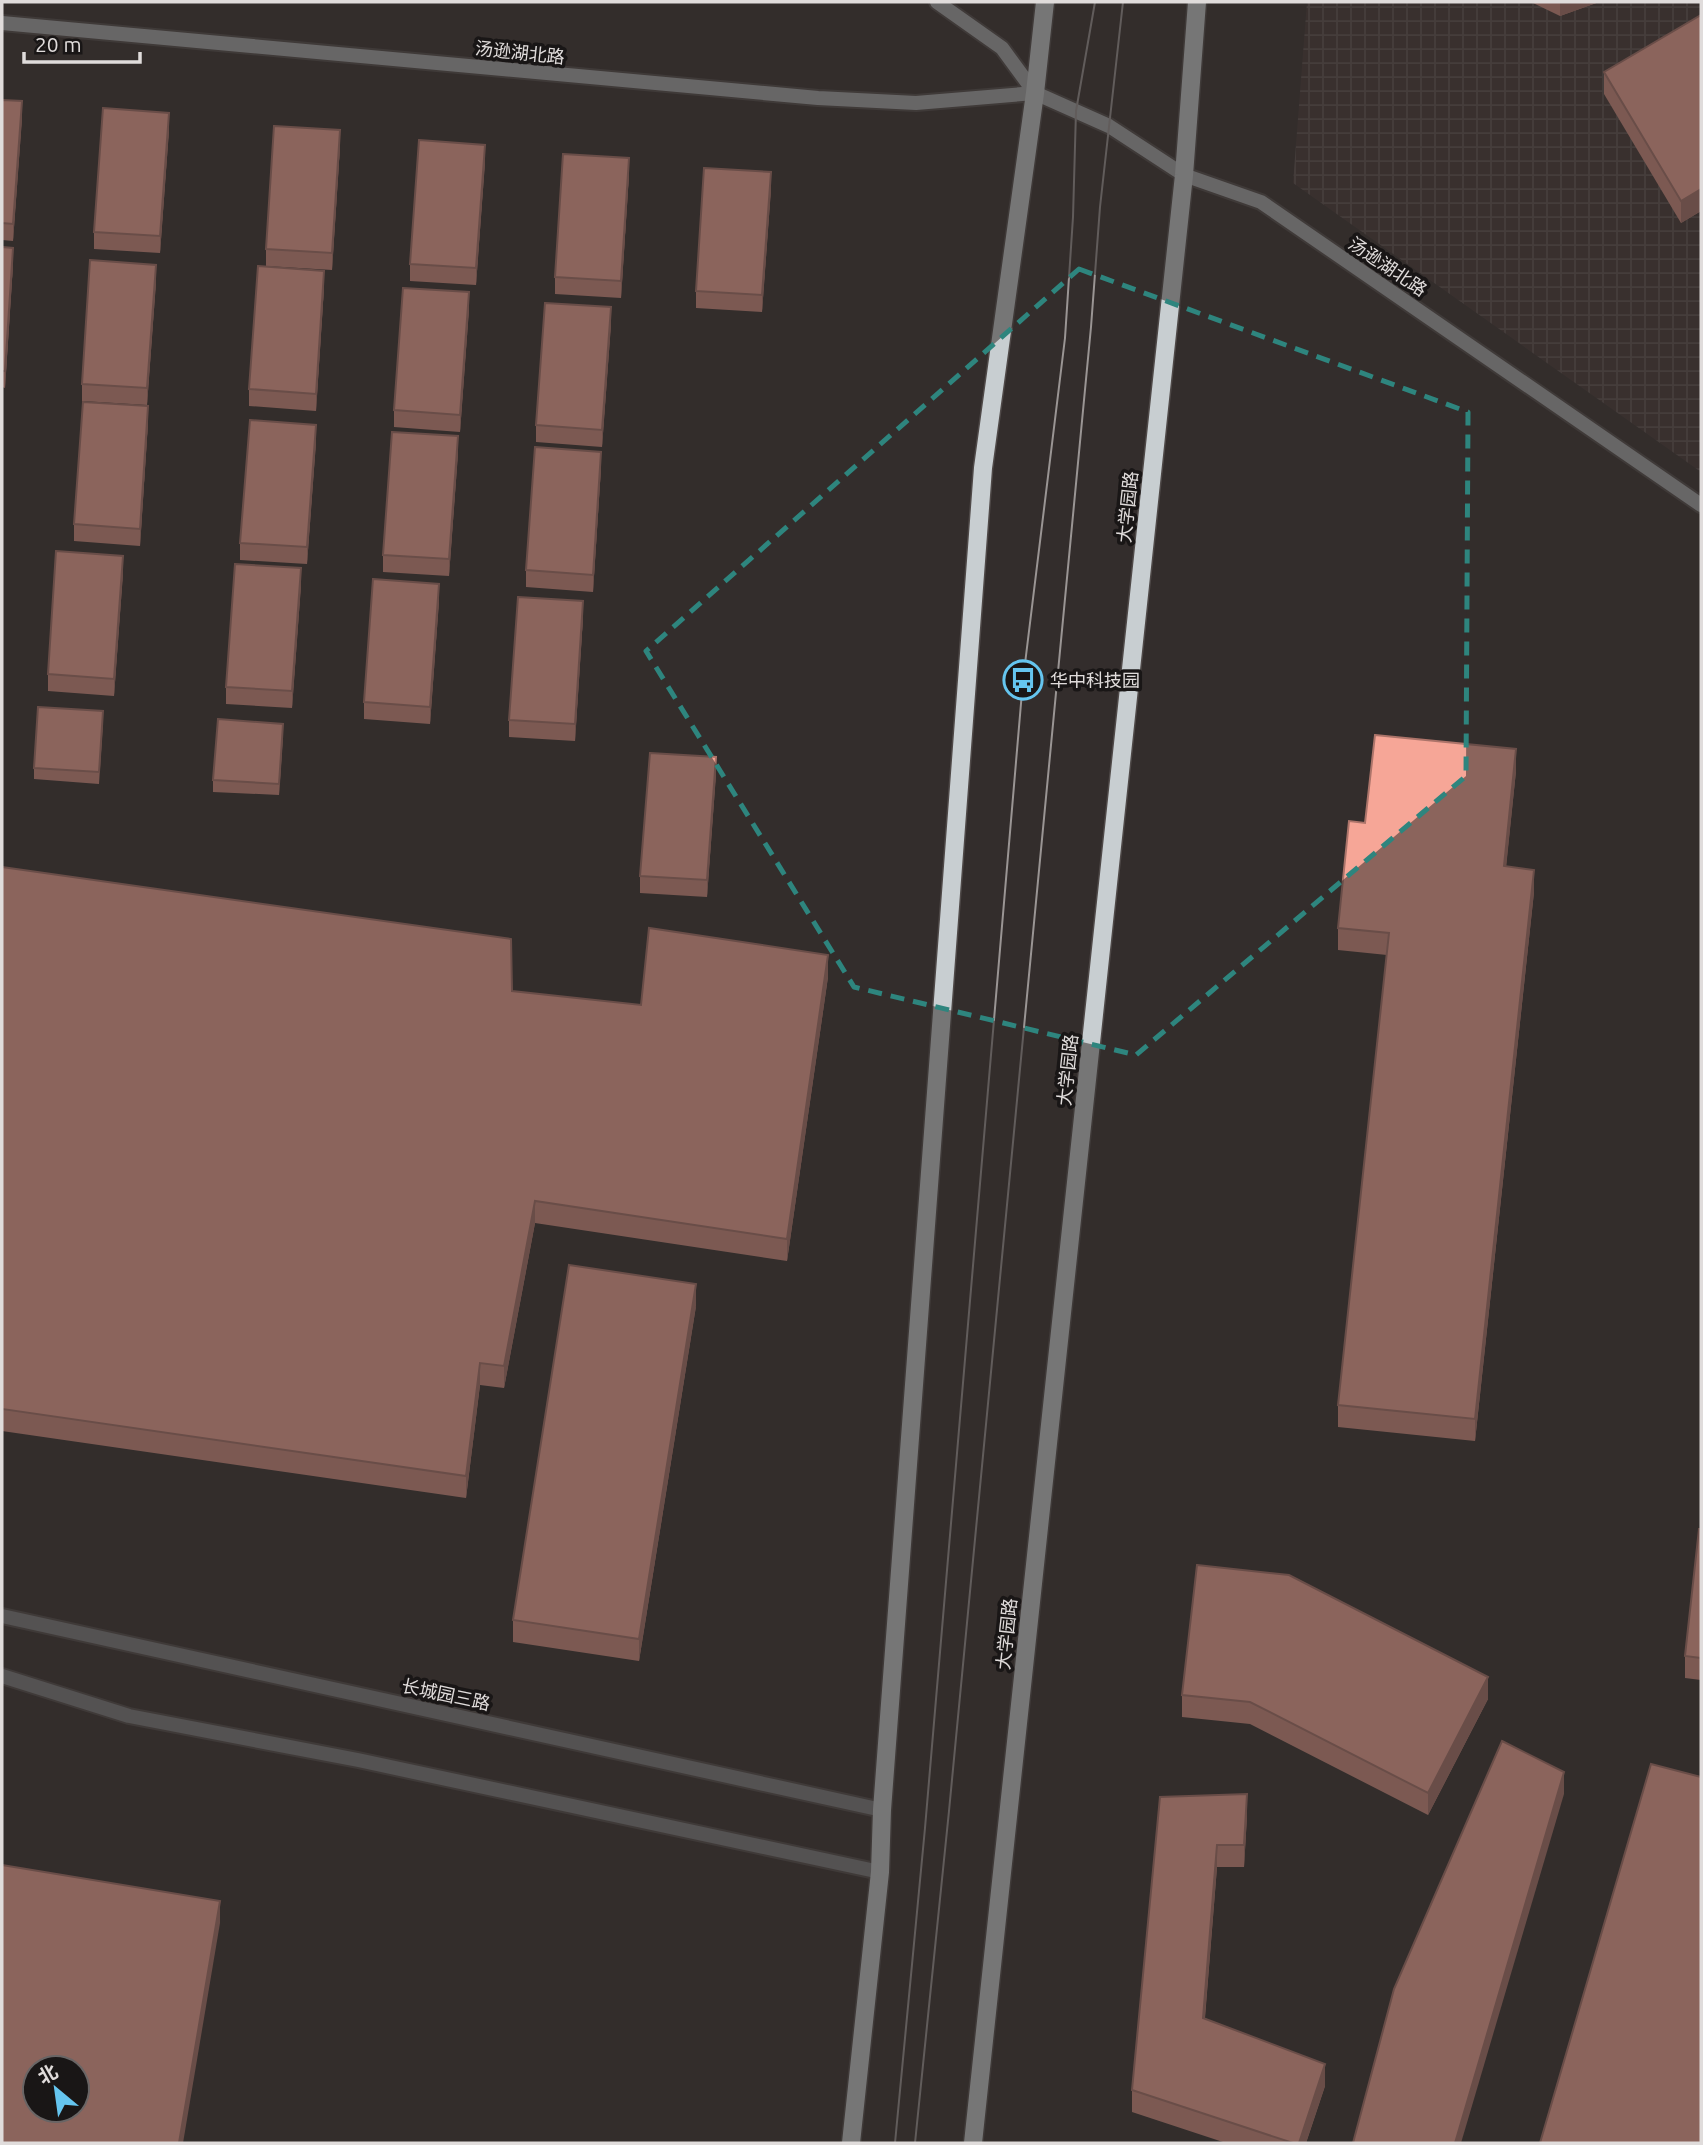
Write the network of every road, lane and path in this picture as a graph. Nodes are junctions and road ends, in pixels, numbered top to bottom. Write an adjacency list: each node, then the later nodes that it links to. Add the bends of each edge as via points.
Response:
1 (937, 2): 5 (main road, 汤逊湖北路, via 1002,48)
2 (1045, 2): 5 (main road)
3 (1197, 2): 6 (main road, 大学园路)
4 (2, 23): 5 (main road, 汤逊湖北路, via 818,98 916,103)
5 (1035, 93): 6 (main road, 汤逊湖北路, via 1109,126); 10 (main road, via 983,468)
6 (1184, 175): 7 (main road, 汤逊湖北路, via 1261,202); 13 (main road, 大学园路)
7 (1701, 505)
8 (2, 1616): 10 (street, 长城园三路)
9 (2, 1676): 11 (street, via 129,1716)
10 (882, 1810): 11 (main road)
11 (880, 1872): 12 (main road)
12 (851, 2143)
13 (973, 2143)

